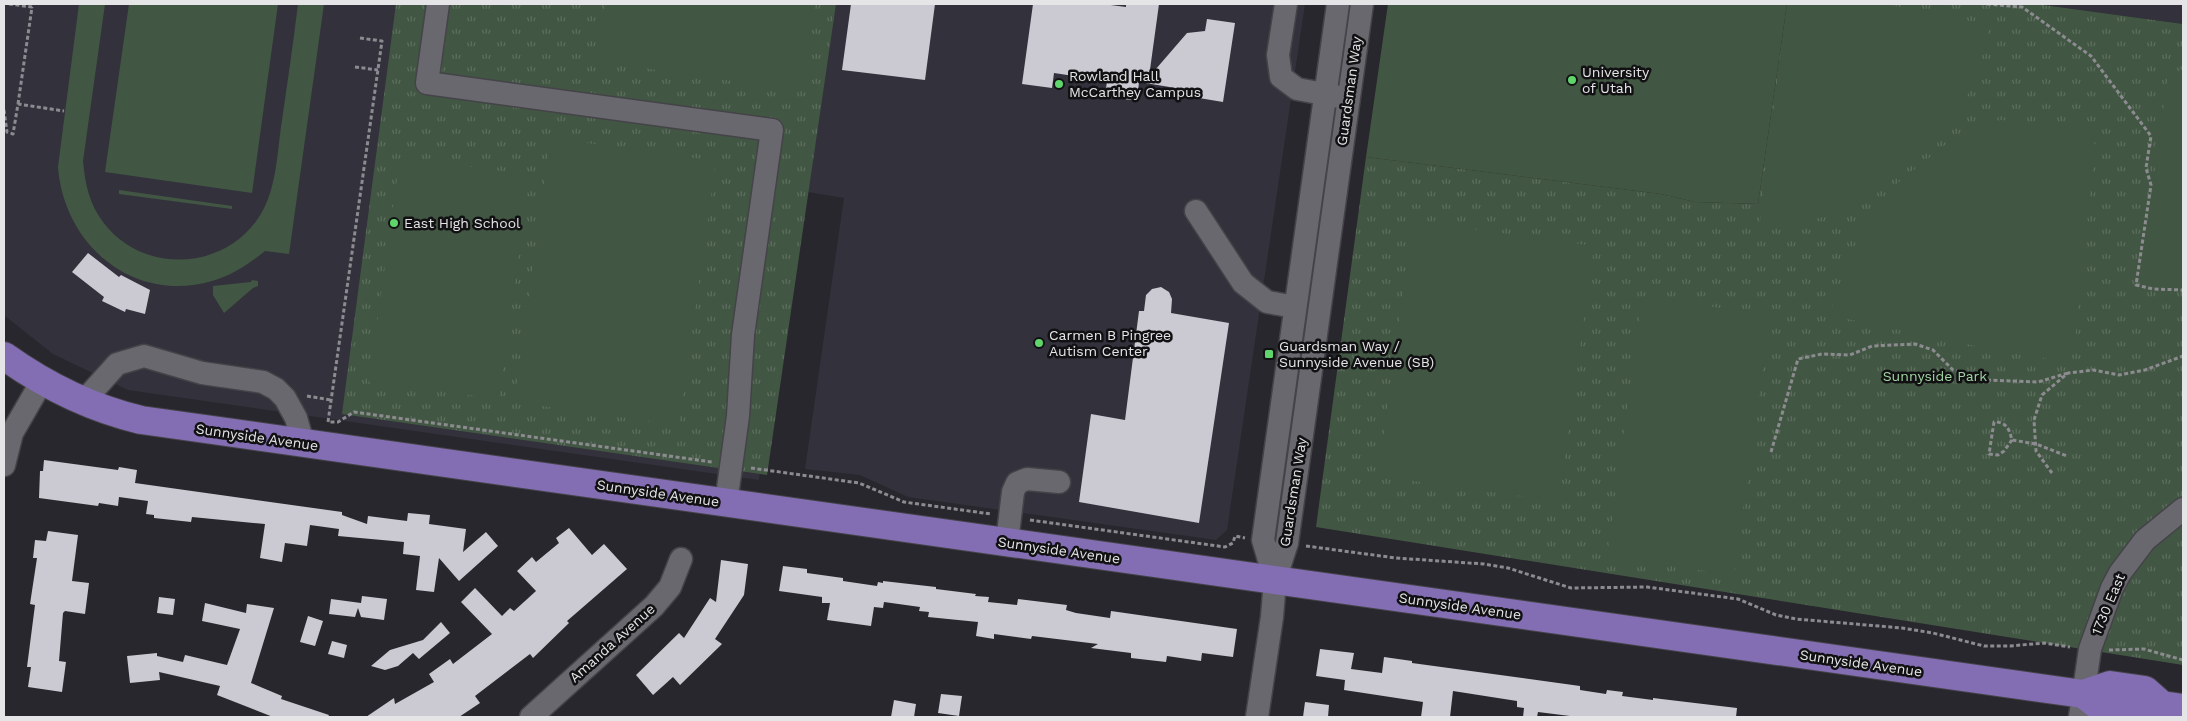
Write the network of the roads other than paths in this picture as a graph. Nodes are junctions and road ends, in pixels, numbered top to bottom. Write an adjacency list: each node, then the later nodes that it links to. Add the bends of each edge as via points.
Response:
1 (438, 4): 15 (street, via 427,83 772,130 743,335 738,416)
2 (1286, 4): 5 (street, via 1278,55 1281,77 1297,89)
3 (1338, 4): 5 (street, Guardsman Way)
4 (1362, 4): 6 (street, Guardsman Way)
5 (1325, 95): 6 (street); 8 (street, Guardsman Way)
6 (1349, 97): 19 (street, Guardsman Way, via 1287,543)
7 (1196, 210): 8 (street, via 1243,283 1267,302)
8 (1295, 307): 19 (street, Guardsman Way, via 1263,540)
9 (4, 356): 10 (main road, Sunnyside Avenue)
10 (42, 382): 11 (main road, Sunnyside Avenue); 13 (street, via 12,433)
11 (82, 402): 12 (main road, Sunnyside Avenue, via 141,420); 12 (street, via 117,364 144,356 202,373 262,382 276,389 296,418)
12 (303, 443): 15 (main road, Sunnyside Avenue)
13 (4, 465)
14 (1059, 482): 17 (street, via 1027,479 1017,483)
15 (726, 503): 17 (main road, Sunnyside Avenue)
16 (2183, 509): 20 (street, 1730 East, via 2145,540 2120,572 2090,649)
17 (1007, 542): 19 (main road, Sunnyside Avenue)
18 (681, 559): 22 (street, Amanda Avenue, via 670,587 654,606)
19 (1274, 580): 20 (main road, Sunnyside Avenue); 23 (street, via 1272,617)
20 (2081, 706): 21 (main road, Sunnyside Avenue, via 2110,685 2145,690)
21 (2172, 706)
22 (531, 717)
23 (1257, 717)

